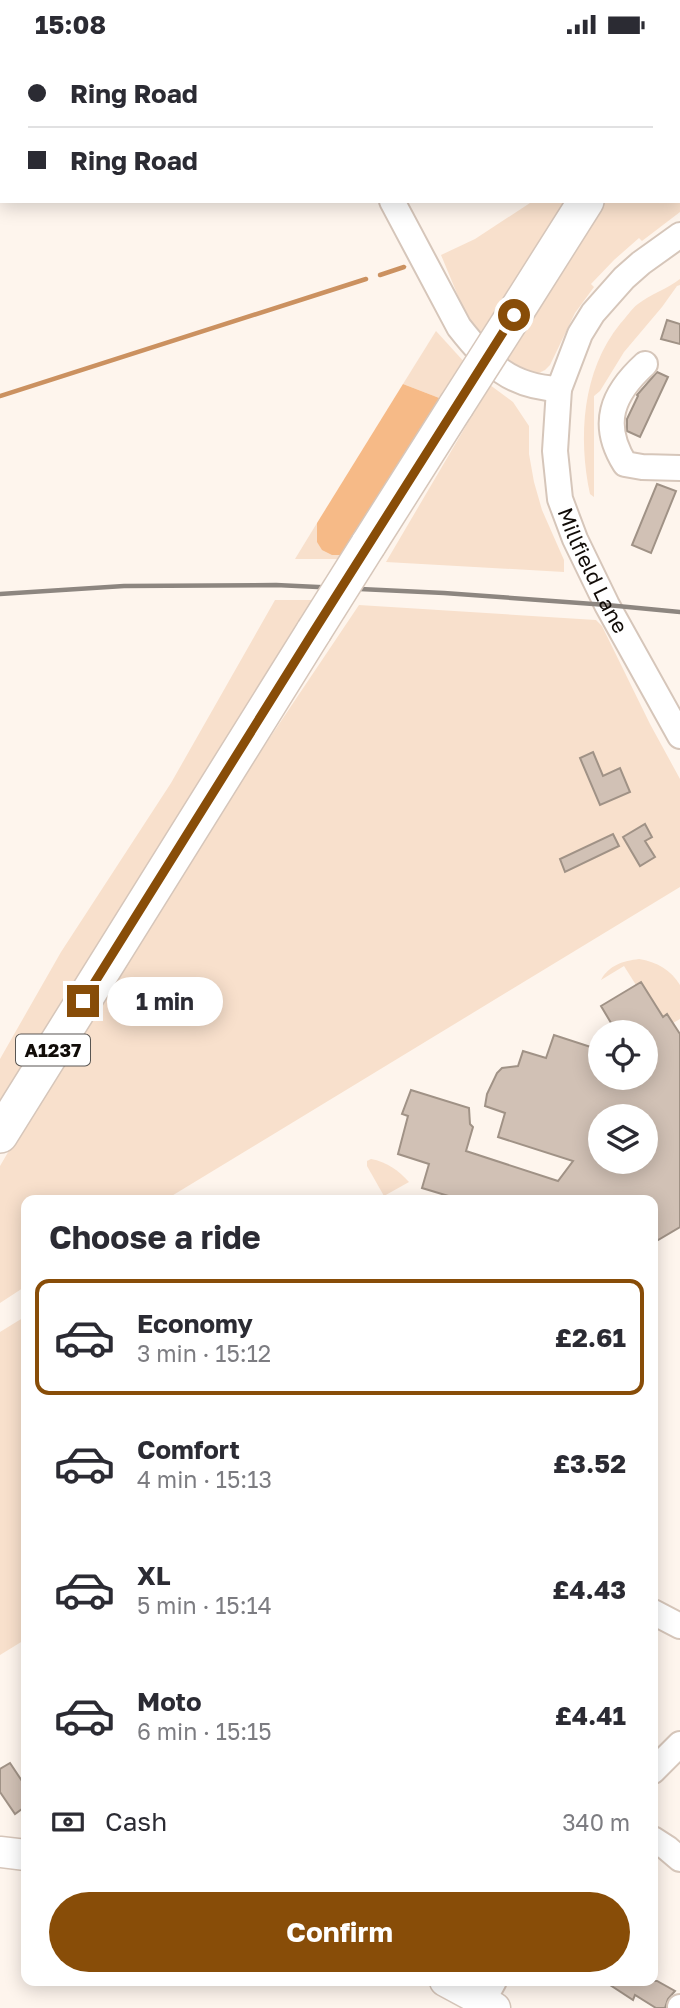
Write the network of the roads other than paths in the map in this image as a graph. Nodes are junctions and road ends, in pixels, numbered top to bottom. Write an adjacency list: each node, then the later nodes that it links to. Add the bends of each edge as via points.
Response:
1 (393, 203): 5 (street, via 473,345 518,382)
2 (585, 203): 8 (highway, A1237, bridge)
3 (680, 236): 5 (street, Millfield Lane, via 624,278 593,313)
4 (645, 364): 6 (street, via 630,377 616,401 610,429 615,448 625,464)
5 (559, 389): 7 (street, Millfield Lane, via 555,451 560,499 602,594)
6 (680, 468)
7 (680, 736)
8 (0, 1135)
9 (658, 1615): 10 (street)
10 (680, 1626)
11 (680, 1744): 12 (street)
12 (658, 1766)
13 (658, 1842): 16 (street)
14 (0, 1852): 15 (main road)
15 (21, 1854)
16 (680, 1859)
17 (461, 1986): 18 (main road)
18 (486, 1994)

